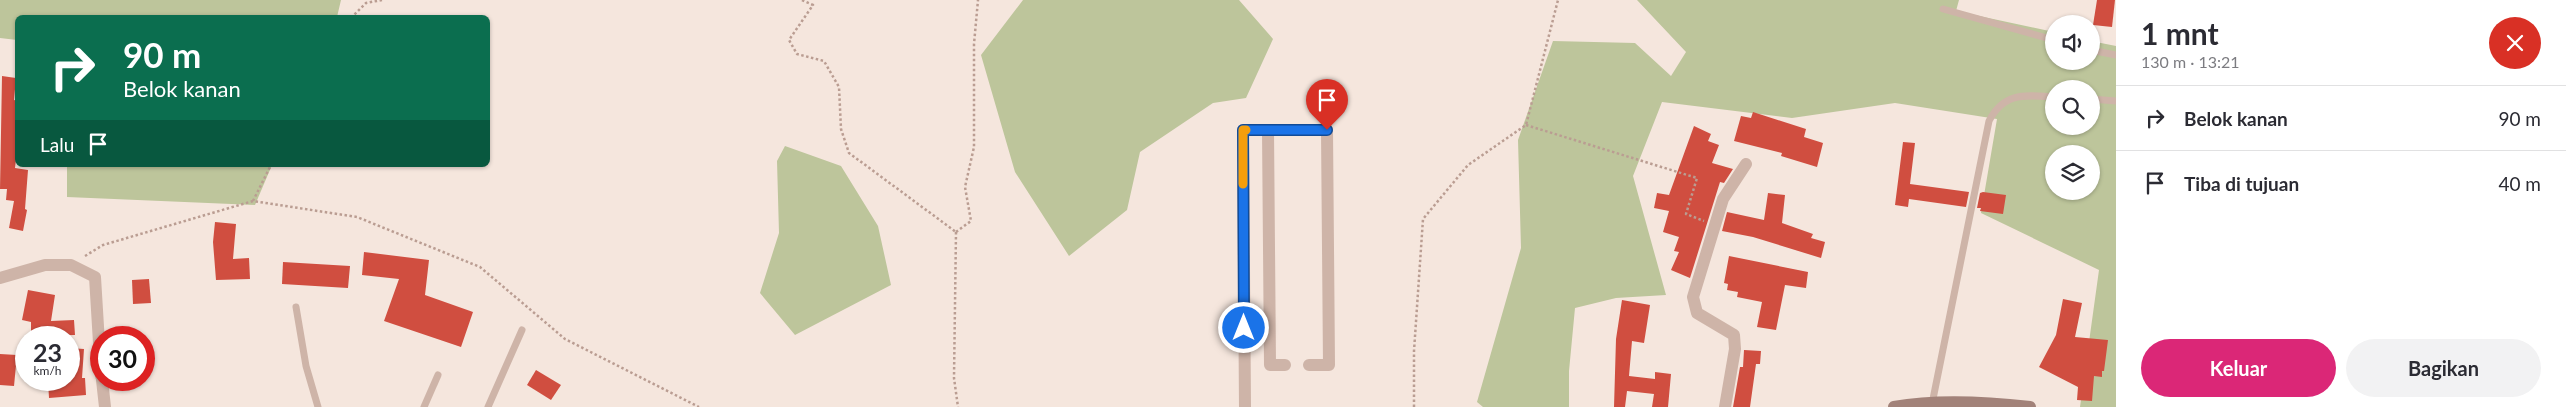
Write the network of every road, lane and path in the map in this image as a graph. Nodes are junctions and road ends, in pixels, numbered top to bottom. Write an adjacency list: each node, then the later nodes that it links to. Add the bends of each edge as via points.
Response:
1 (382, 0): 6 (path, via 366,3)
2 (802, 0): 19 (path, via 813,5 790,40 797,54 824,62 839,87 841,128 849,153)
3 (978, 0): 19 (path, via 974,44 974,147 965,187 971,222)
4 (1558, 0): 13 (path)
5 (1943, 9): 7 (lane)
6 (354, 15)
7 (2045, 37)
8 (2100, 52): 9 (lane)
9 (2116, 55)
10 (2045, 97): 29 (lane, via 2010,98 1996,109 1989,121)
11 (2100, 100): 12 (lane)
12 (2116, 101)
13 (1526, 125): 18 (path, via 1697,178 1686,214); 38 (path, via 1468,165 1423,219 1414,351)
14 (1268, 130): 25 (street, via 1327,130 1329,365); 26 (street, via 1270,366); 37 (street, via 1243,130)
15 (1746, 164): 18 (street, via 1723,199)
16 (270, 167): 17 (path)
17 (252, 201): 20 (path, via 103,245); 35 (path, via 357,217 480,267 565,339)
18 (1713, 224): 39 (street, via 1693,297 1697,313 1734,335)
19 (956, 232): 36 (path, via 954,378)
20 (71, 265): 21 (street, via 45,265); 23 (street, via 95,277)
21 (0, 278)
22 (296, 307): 32 (lane, via 306,366)
23 (98, 326)
24 (522, 330): 34 (lane)
25 (1310, 365)
26 (1285, 366)
27 (438, 375): 33 (lane)
28 (103, 391): 31 (street)
29 (1932, 404): 30 (main road); 40 (main road)
30 (1996, 405): 41 (main road)
31 (105, 407)
32 (318, 407)
33 (424, 407)
34 (488, 407)
35 (699, 407)
36 (958, 407)
37 (1245, 407)
38 (1414, 407)
39 (1725, 407)
40 (1894, 407)
41 (2030, 407)

